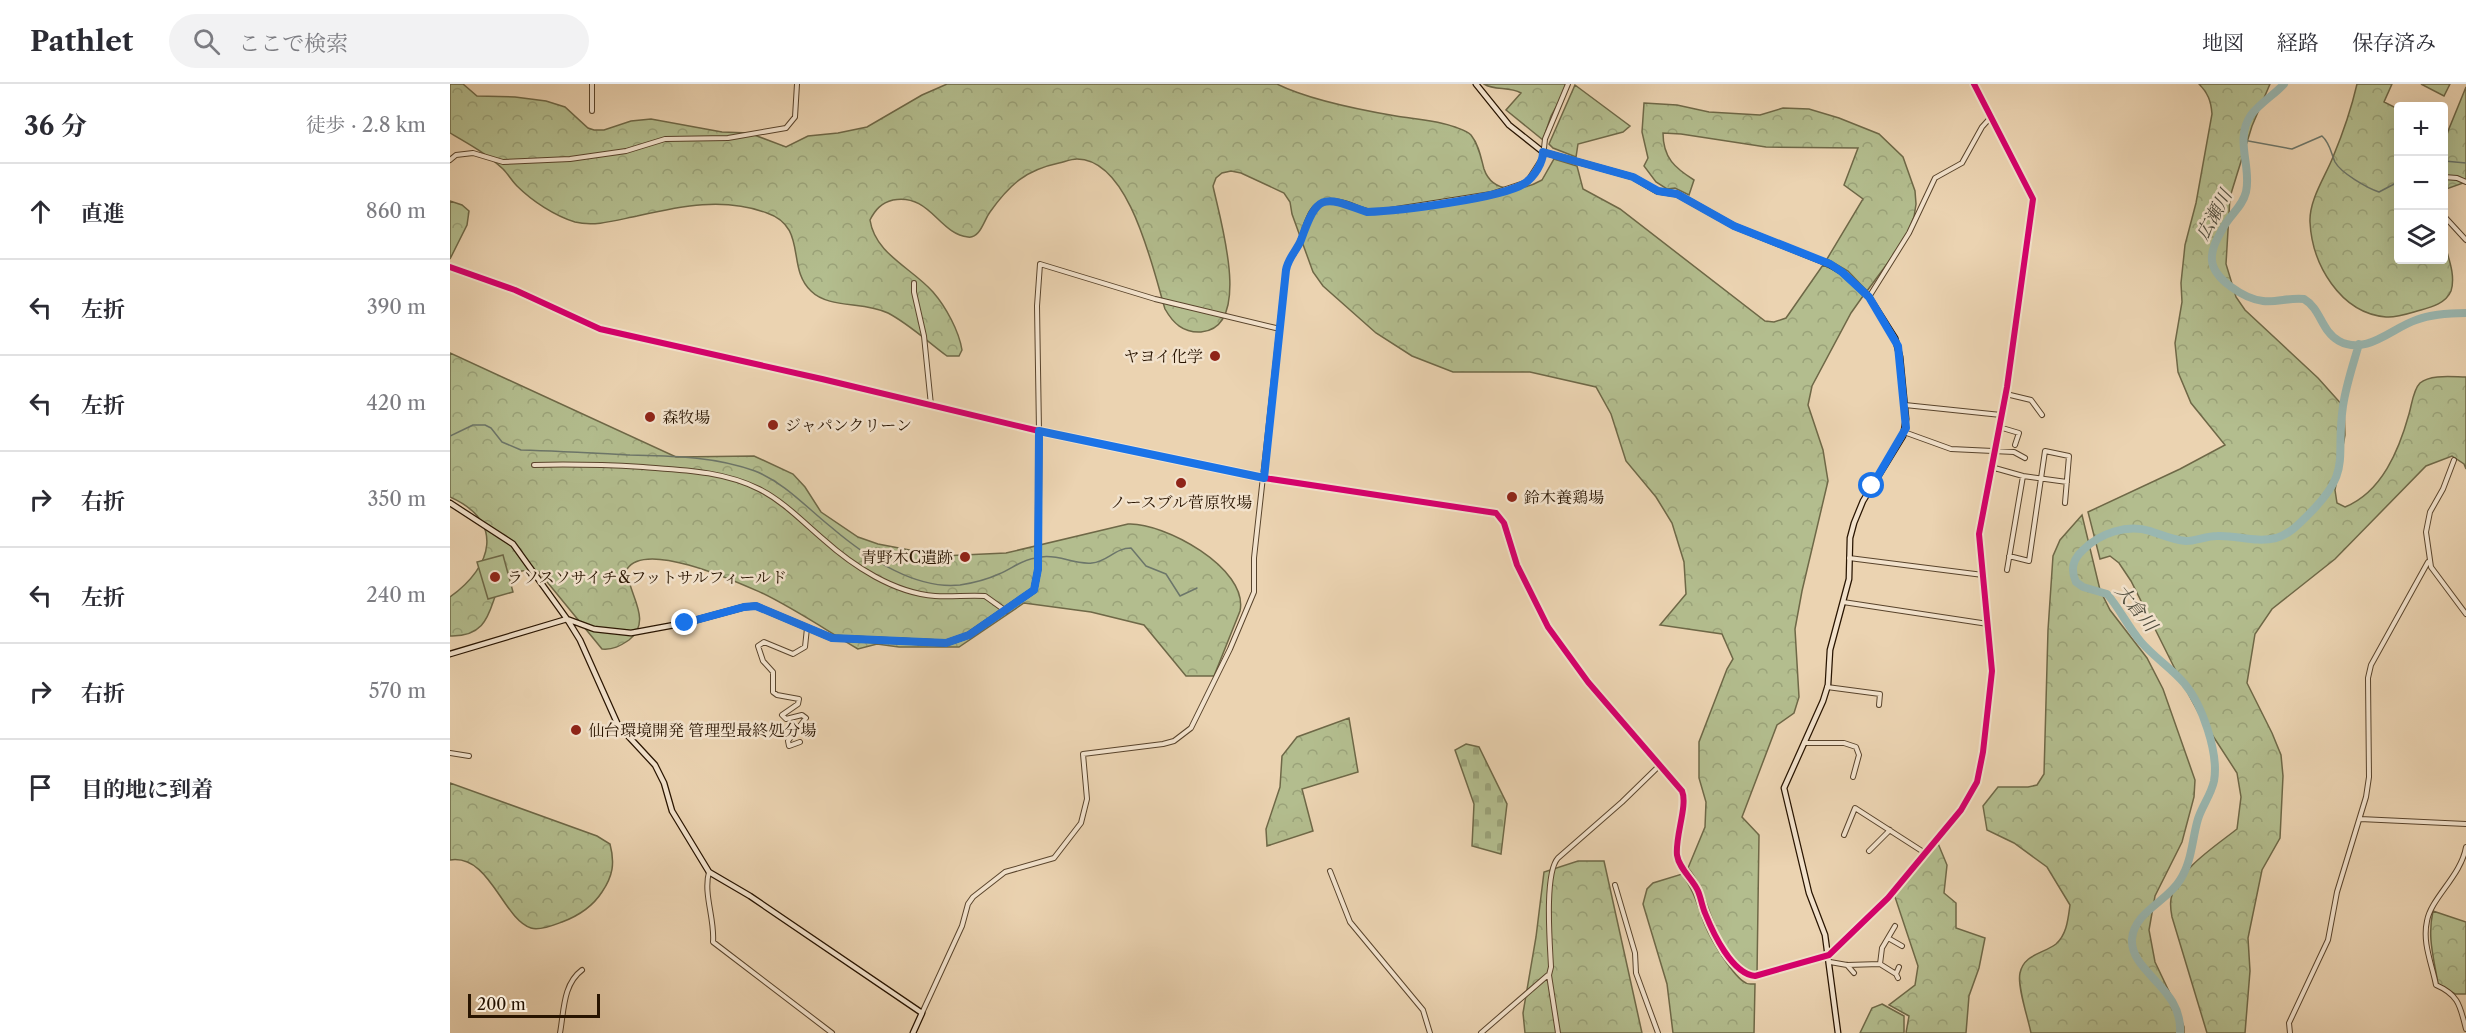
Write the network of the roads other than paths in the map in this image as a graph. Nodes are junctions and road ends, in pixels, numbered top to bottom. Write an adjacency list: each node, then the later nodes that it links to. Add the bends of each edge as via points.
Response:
1 (592, 84): 6 (street)
2 (797, 84): 9 (street, via 795,117 786,128 728,138 665,140 626,151 570,159 503,162 473,153 456,155)
3 (1476, 84): 8 (street, via 1509,125)
4 (1568, 84): 8 (street)
5 (1974, 84): 7 (street)
6 (592, 111)
7 (1992, 116): 16 (street, via 1962,163 1935,177 1919,216); 18 (street, via 2033,199)
8 (1543, 152): 16 (street, via 1628,175 1658,191 1687,198 1734,226 1830,264); 17 (street, via 1527,182 1491,194 1377,212 1331,201 1314,208 1287,265)
9 (450, 160)
10 (2448, 177): 11 (street)
11 (2466, 182)
12 (2448, 220): 13 (street)
13 (2466, 240)
14 (450, 267): 19 (street, via 515,290 600,329)
15 (914, 283): 19 (street)
16 (1869, 297): 20 (street, via 1898,346)
17 (1280, 329): 24 (street, via 1155,299 1040,264); 33 (street)
18 (2006, 394): 21 (street); 22 (street, via 2031,400)
19 (931, 405): 24 (street)
20 (1905, 405): 21 (street); 25 (street)
21 (2001, 415): 23 (street)
22 (2042, 415)
23 (1999, 427): 26 (street, via 2019,433); 27 (street)
24 (1039, 431): 33 (street); 44 (street, via 1036,585 1032,594)
25 (1904, 432): 27 (street, via 1951,449); 39 (street, via 1863,501 1850,538)
26 (2015, 445)
27 (1994, 451): 28 (street, via 2014,452); 31 (street)
28 (2025, 458)
29 (2454, 460): 40 (street, via 2430,512)
30 (534, 465): 44 (street, via 687,470 731,478 777,500 841,555 893,585 933,596 985,596)
31 (1991, 467): 32 (street); 42 (street, via 1979,534)
32 (2023, 476): 34 (street); 38 (street)
33 (1264, 478): 56 (street, via 1496,513 1504,523 1517,565 1548,627 1588,682); 79 (street, via 1254,592 1191,728 1163,744 1083,754 1087,799 1081,822 1054,858 1005,872 973,897)
34 (2041, 478): 35 (street); 35 (street, via 2045,451 2069,456); 38 (street, via 2029,561)
35 (2067, 482): 37 (street)
36 (450, 503): 46 (street, via 513,544)
37 (2065, 503)
38 (2009, 556): 41 (street)
39 (1849, 558): 42 (street); 43 (street)
40 (2428, 562): 45 (street); 58 (street, via 2369,672 2369,777)
41 (2007, 570)
42 (1983, 575): 47 (street)
43 (1843, 602): 47 (street); 50 (street, via 1830,650)
44 (1006, 611): 48 (street, via 963,639 946,643 832,638)
45 (2466, 614)
46 (567, 619): 48 (street, via 594,629 631,633 756,606); 49 (street); 65 (street, via 618,725 655,765 672,811)
47 (1988, 624): 64 (street, via 1992,671 1977,782 1961,810)
48 (807, 628): 52 (street, via 805,648 793,654 764,642 758,646 763,661 773,672 773,692 799,699 782,715 806,717 788,741 789,746)
49 (450, 654)
50 (1827, 687): 51 (street, via 1880,694); 53 (street)
51 (1879, 705)
52 (800, 742)
53 (1804, 743): 57 (street, via 1856,747); 71 (street, via 1786,779 1784,795)
54 (450, 753): 55 (street)
55 (470, 756)
56 (1660, 765): 71 (street, via 1684,795 1678,827 1679,862 1698,890 1705,913 1735,967 1755,976); 78 (street, via 1555,861 1549,903)
57 (1853, 777)
58 (2360, 819): 59 (street); 89 (street, via 2337,892 2328,940 2289,1023)
59 (2466, 824)
60 (1890, 830): 61 (street, via 1855,808); 63 (street); 64 (street)
61 (1844, 835)
62 (2466, 847): 80 (street, via 2461,863 2427,918 2425,931 2436,985 2455,997)
63 (1869, 851)
64 (1925, 853): 71 (street, via 1888,898)
65 (709, 872): 79 (street); 82 (street, via 706,881 713,942)
66 (1330, 872): 84 (street, via 1350,922 1423,1010)
67 (1615, 885): 87 (street, via 1635,953 1636,972)
68 (1895, 926): 69 (street)
69 (1888, 938): 70 (street); 73 (street)
70 (1902, 946)
71 (1829, 955): 72 (street)
72 (1830, 962): 74 (street); 88 (street)
73 (1880, 964): 74 (street); 75 (street, via 1897,976)
74 (1847, 965): 77 (street)
75 (1899, 967)
76 (582, 970): 81 (street, via 568,986)
77 (1854, 973)
78 (1549, 975): 85 (street); 86 (street)
79 (922, 1013): 83 (street)
80 (2466, 1029)
81 (560, 1033)
82 (832, 1033)
83 (913, 1033)
84 (1430, 1033)
85 (1481, 1033)
86 (1558, 1033)
87 (1658, 1033)
88 (1838, 1033)
89 (2290, 1033)

